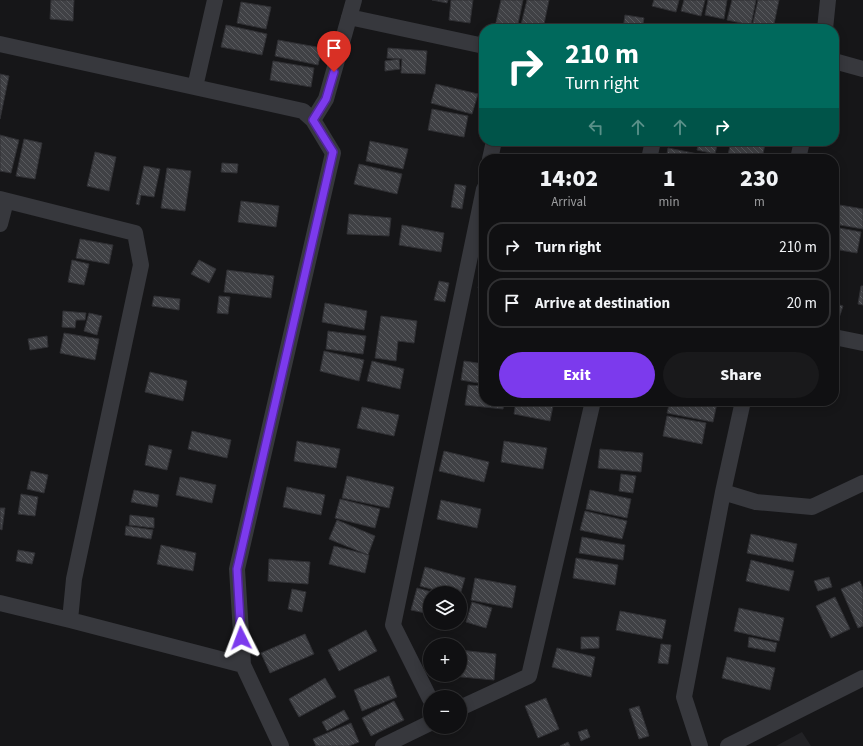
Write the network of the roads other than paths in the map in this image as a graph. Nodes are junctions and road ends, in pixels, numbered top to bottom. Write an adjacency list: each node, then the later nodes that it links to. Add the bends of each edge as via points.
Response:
1 (216, 0): 10 (street)
2 (354, 0): 4 (street)
3 (828, 0): 5 (street)
4 (349, 17): 7 (street); 11 (street, via 326,99)
5 (826, 24)
6 (0, 44): 10 (street)
7 (479, 45)
8 (839, 62): 9 (street)
9 (863, 69)
10 (195, 87): 11 (street, via 303,111)
11 (313, 120): 23 (street, via 333,152 237,569)
12 (3, 200): 14 (street); 22 (street, via 135,233 141,265 74,579)
13 (479, 213): 25 (street, via 393,625)
14 (0, 224)
15 (839, 338): 16 (street)
16 (863, 343)
17 (592, 406): 26 (street, via 529,676)
18 (742, 406): 20 (street)
19 (863, 482): 20 (street, via 812,507 756,502)
20 (723, 492): 30 (street, via 684,697)
21 (0, 603): 22 (street)
22 (70, 620): 23 (street)
23 (243, 665): 28 (street)
24 (863, 678): 31 (street)
25 (426, 690)
26 (467, 705)
27 (423, 726): 29 (street)
28 (281, 746)
29 (383, 746)
30 (700, 746)
31 (728, 746)

